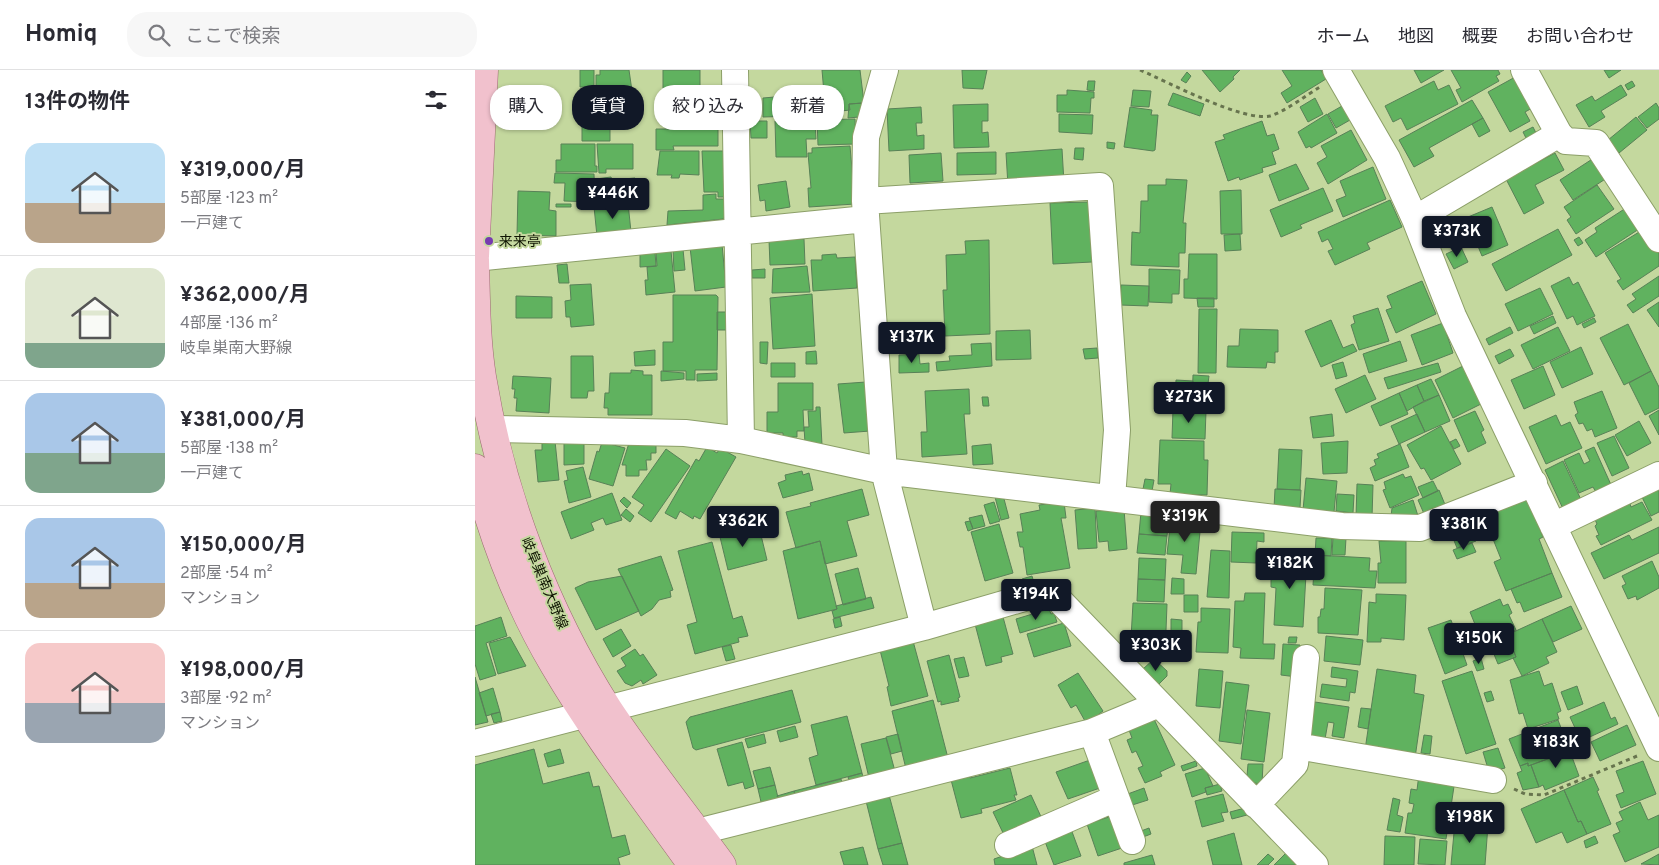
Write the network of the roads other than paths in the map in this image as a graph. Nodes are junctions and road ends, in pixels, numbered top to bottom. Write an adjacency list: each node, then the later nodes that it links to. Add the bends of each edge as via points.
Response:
1 (484, 70): 11 (main road, 岐阜巣南大野線)
2 (735, 70): 9 (street)
3 (885, 70): 7 (street, via 867,137)
4 (1524, 70): 6 (street)
5 (1338, 73): 8 (street, via 1387,158)
6 (1559, 134): 8 (street); 10 (street, via 1566,141 1596,143)
7 (865, 210): 9 (street); 15 (street); 18 (street, via 1101,186 1117,430)
8 (1415, 219): 17 (street, via 1453,316)
9 (739, 232): 11 (street); 13 (street)
10 (1659, 239)
11 (475, 258): 12 (main road, 岐阜巣南大野線, via 482,376)
12 (493, 429): 13 (street, via 685,433); 23 (main road, 岐阜巣南大野線, via 510,493 534,561)
13 (741, 440): 15 (street)
14 (475, 468): 23 (main road, 岐阜巣南大野線, via 498,545 519,597 553,664)
15 (884, 471): 18 (street); 20 (street)
16 (1659, 475): 19 (street)
17 (1534, 483): 18 (street, via 1420,528 1342,526); 19 (street)
18 (1112, 498)
19 (1553, 526): 27 (street)
20 (924, 627): 22 (street, via 1038,594 1049,594 1059,600); 23 (street)
21 (1306, 658): 26 (street)
22 (1159, 704): 24 (street); 30 (street)
23 (597, 712): 25 (street); 31 (main road, 岐阜巣南大野線); 34 (main road, 岐阜巣南大野線)
24 (1092, 732): 29 (street); 31 (street)
25 (475, 743)
26 (1297, 746): 28 (street); 30 (street, via 1295,764)
27 (1659, 747)
28 (1493, 780)
29 (1116, 798): 32 (street); 33 (street)
30 (1256, 805): 36 (street)
31 (697, 832): 35 (main road, 岐阜巣南大野線)
32 (1132, 841)
33 (1008, 845)
34 (692, 865)
35 (722, 865)
36 (1315, 865)

